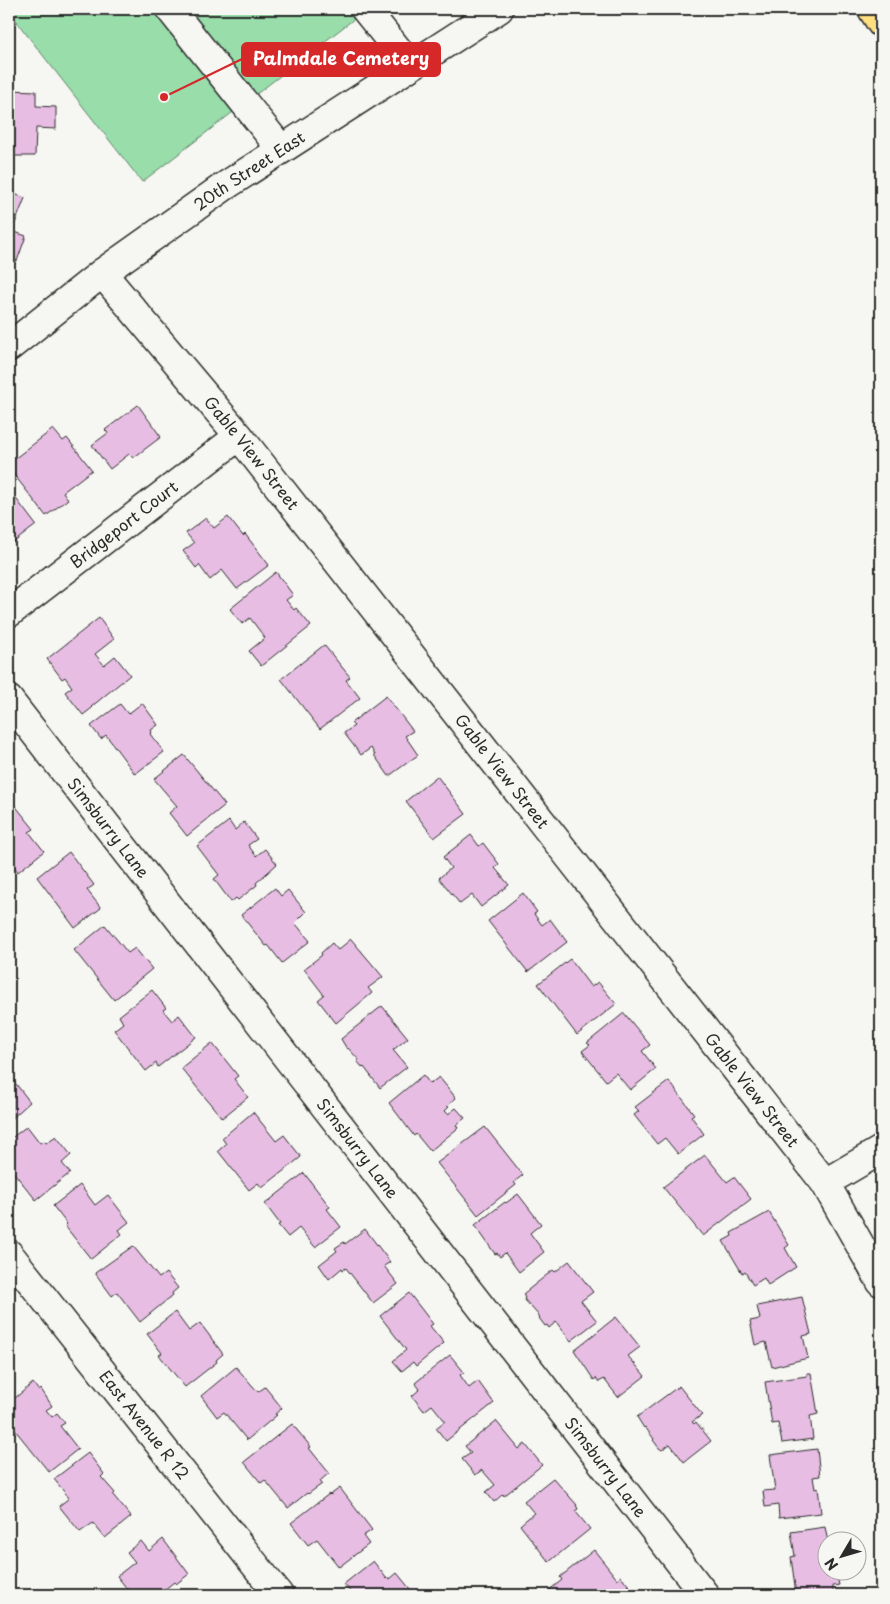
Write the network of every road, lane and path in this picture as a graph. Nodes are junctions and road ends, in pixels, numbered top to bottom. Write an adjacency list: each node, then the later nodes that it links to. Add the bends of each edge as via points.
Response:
1 (170, 9): 7 (street)
2 (366, 9): 6 (street)
3 (499, 9): 6 (street, 20th Street East)
4 (872, 9): 5 (main road)
5 (881, 23)
6 (410, 66): 7 (street, 20th Street East)
7 (281, 149): 8 (street, 20th Street East)
8 (102, 273): 9 (street, 20th Street East); 10 (street, Gable View Street)
9 (9, 347)
10 (240, 436): 11 (street, Bridgeport Court); 14 (street, Gable View Street)
11 (9, 613)
12 (9, 700): 18 (street, Simsburry Lane)
13 (881, 1150): 14 (street)
14 (825, 1183): 16 (street, Gable View Street)
15 (9, 1254): 17 (street, East Avenue R 12)
16 (881, 1282)
17 (275, 1594)
18 (705, 1595)

